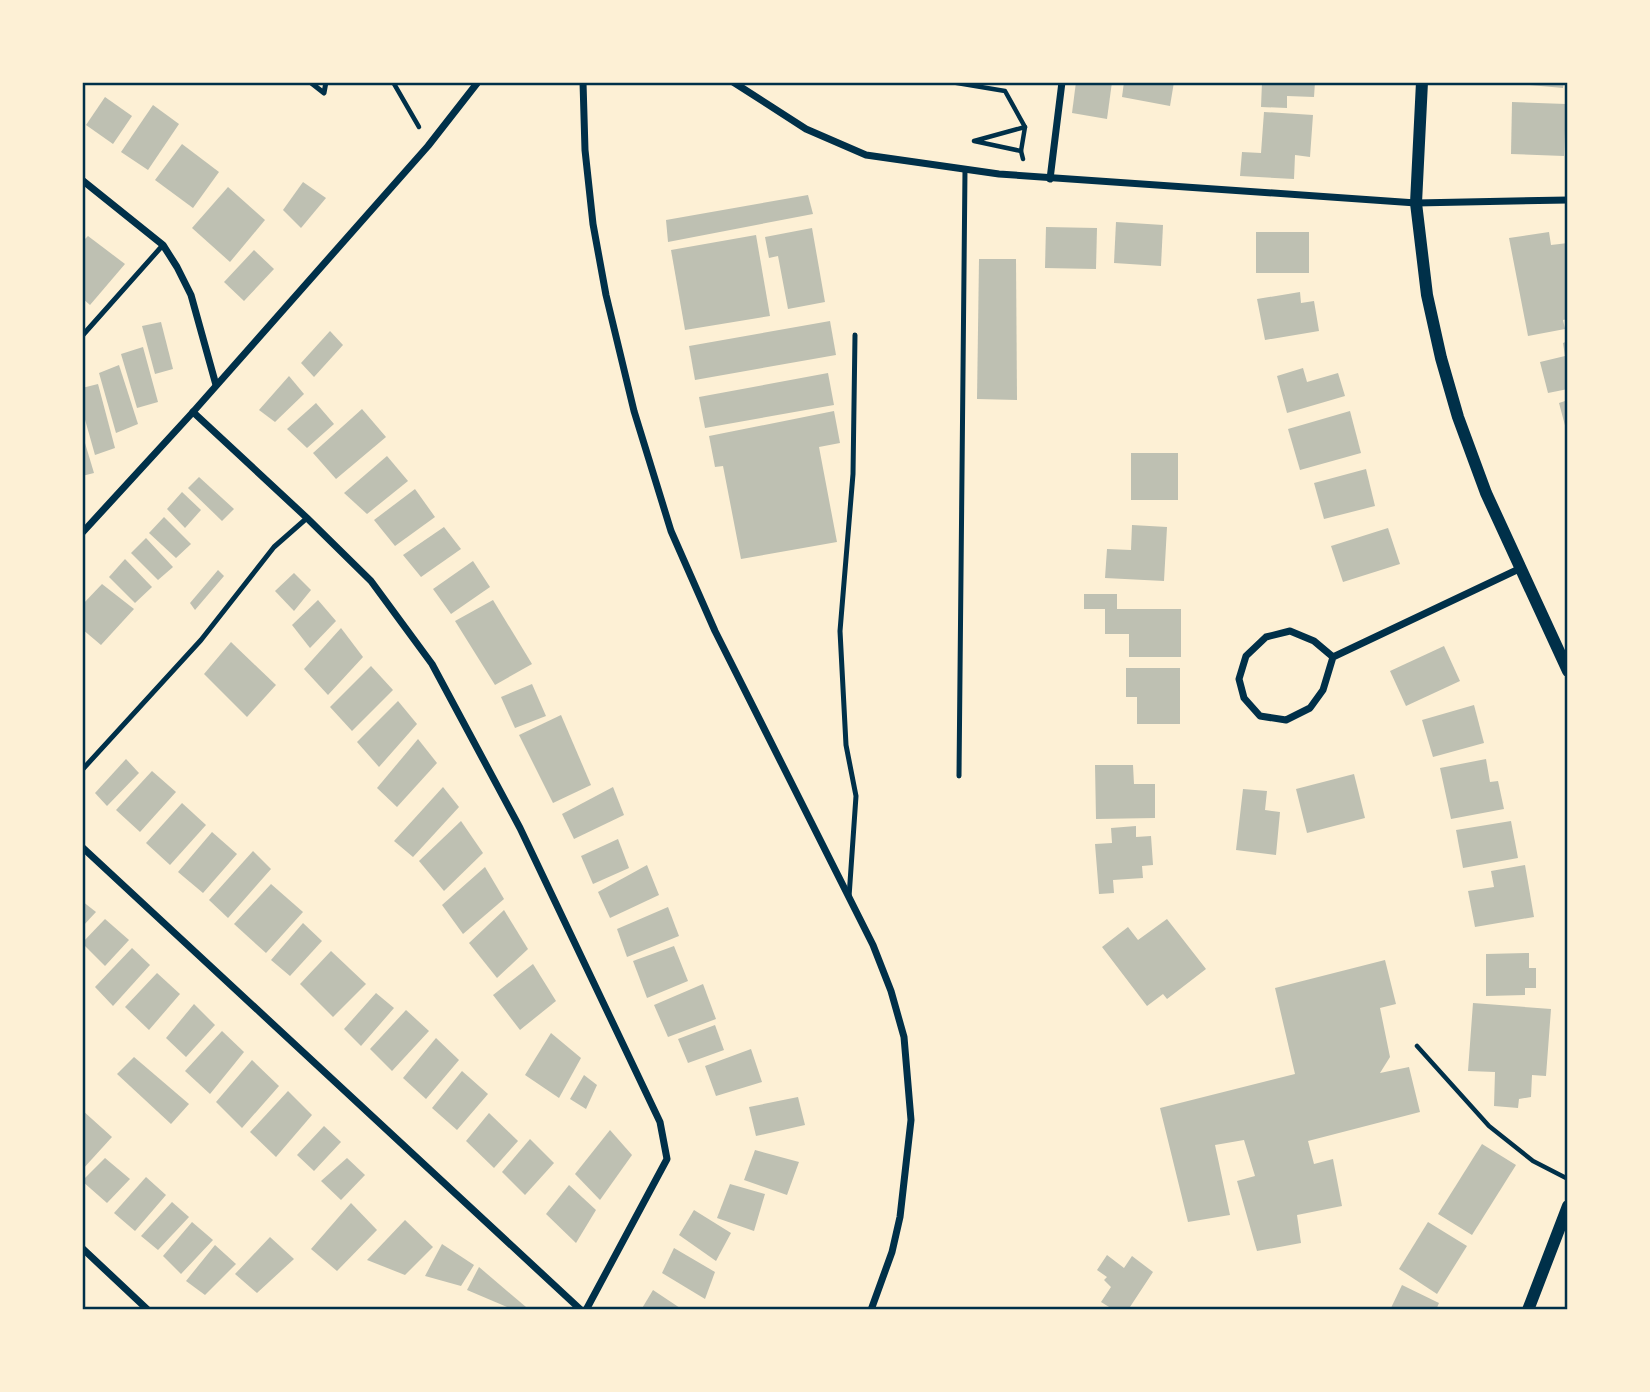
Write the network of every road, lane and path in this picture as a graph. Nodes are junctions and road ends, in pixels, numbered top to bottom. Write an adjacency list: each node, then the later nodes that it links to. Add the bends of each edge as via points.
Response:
1 (310, 82): 2 (lane, via 324,93)
2 (326, 82)
3 (393, 82): 11 (path)
4 (478, 82): 11 (street)
5 (583, 82): 32 (street, via 586,162 606,295 634,411 671,531 715,631)
6 (733, 82): 13 (street, via 806,129 866,155)
7 (951, 82): 10 (path, via 1004,91)
8 (1062, 82): 15 (street)
9 (1422, 82): 18 (street)
10 (1025, 127): 12 (path); 12 (path, via 974,141)
11 (428, 146): 22 (street)
12 (1021, 151): 14 (path)
13 (965, 170): 14 (street); 30 (lane)
14 (1027, 177): 15 (street)
15 (1050, 179): 18 (street)
16 (82, 180): 19 (street)
17 (1568, 200): 18 (street)
18 (1416, 203): 26 (street, via 1440,358 1486,493)
19 (163, 246): 21 (lane); 22 (street, via 191,295)
20 (855, 335): 32 (lane, via 853,474 840,631 846,745 856,796)
21 (82, 337)
22 (216, 386): 23 (street)
23 (192, 412): 24 (street); 25 (street)
24 (307, 517): 29 (lane, via 274,547 201,640); 38 (street, via 371,581 432,664 520,828 660,1122 667,1159)
25 (82, 533)
26 (1521, 568): 27 (street); 28 (street)
27 (1333, 657): 27 (street, via 1322,690 1310,708 1286,720 1260,716 1244,698 1239,679 1246,656 1266,637 1290,631 1314,641)
28 (1568, 671)
29 (82, 770)
30 (959, 776)
31 (82, 847): 38 (street)
32 (849, 897): 39 (street, via 873,945 904,1037 911,1120 900,1217)
33 (1417, 1046): 34 (path, via 1489,1126 1533,1161)
34 (1568, 1179)
35 (1568, 1206): 40 (street)
36 (82, 1248): 37 (street)
37 (148, 1310)
38 (583, 1310)
39 (871, 1310)
40 (1528, 1310)

